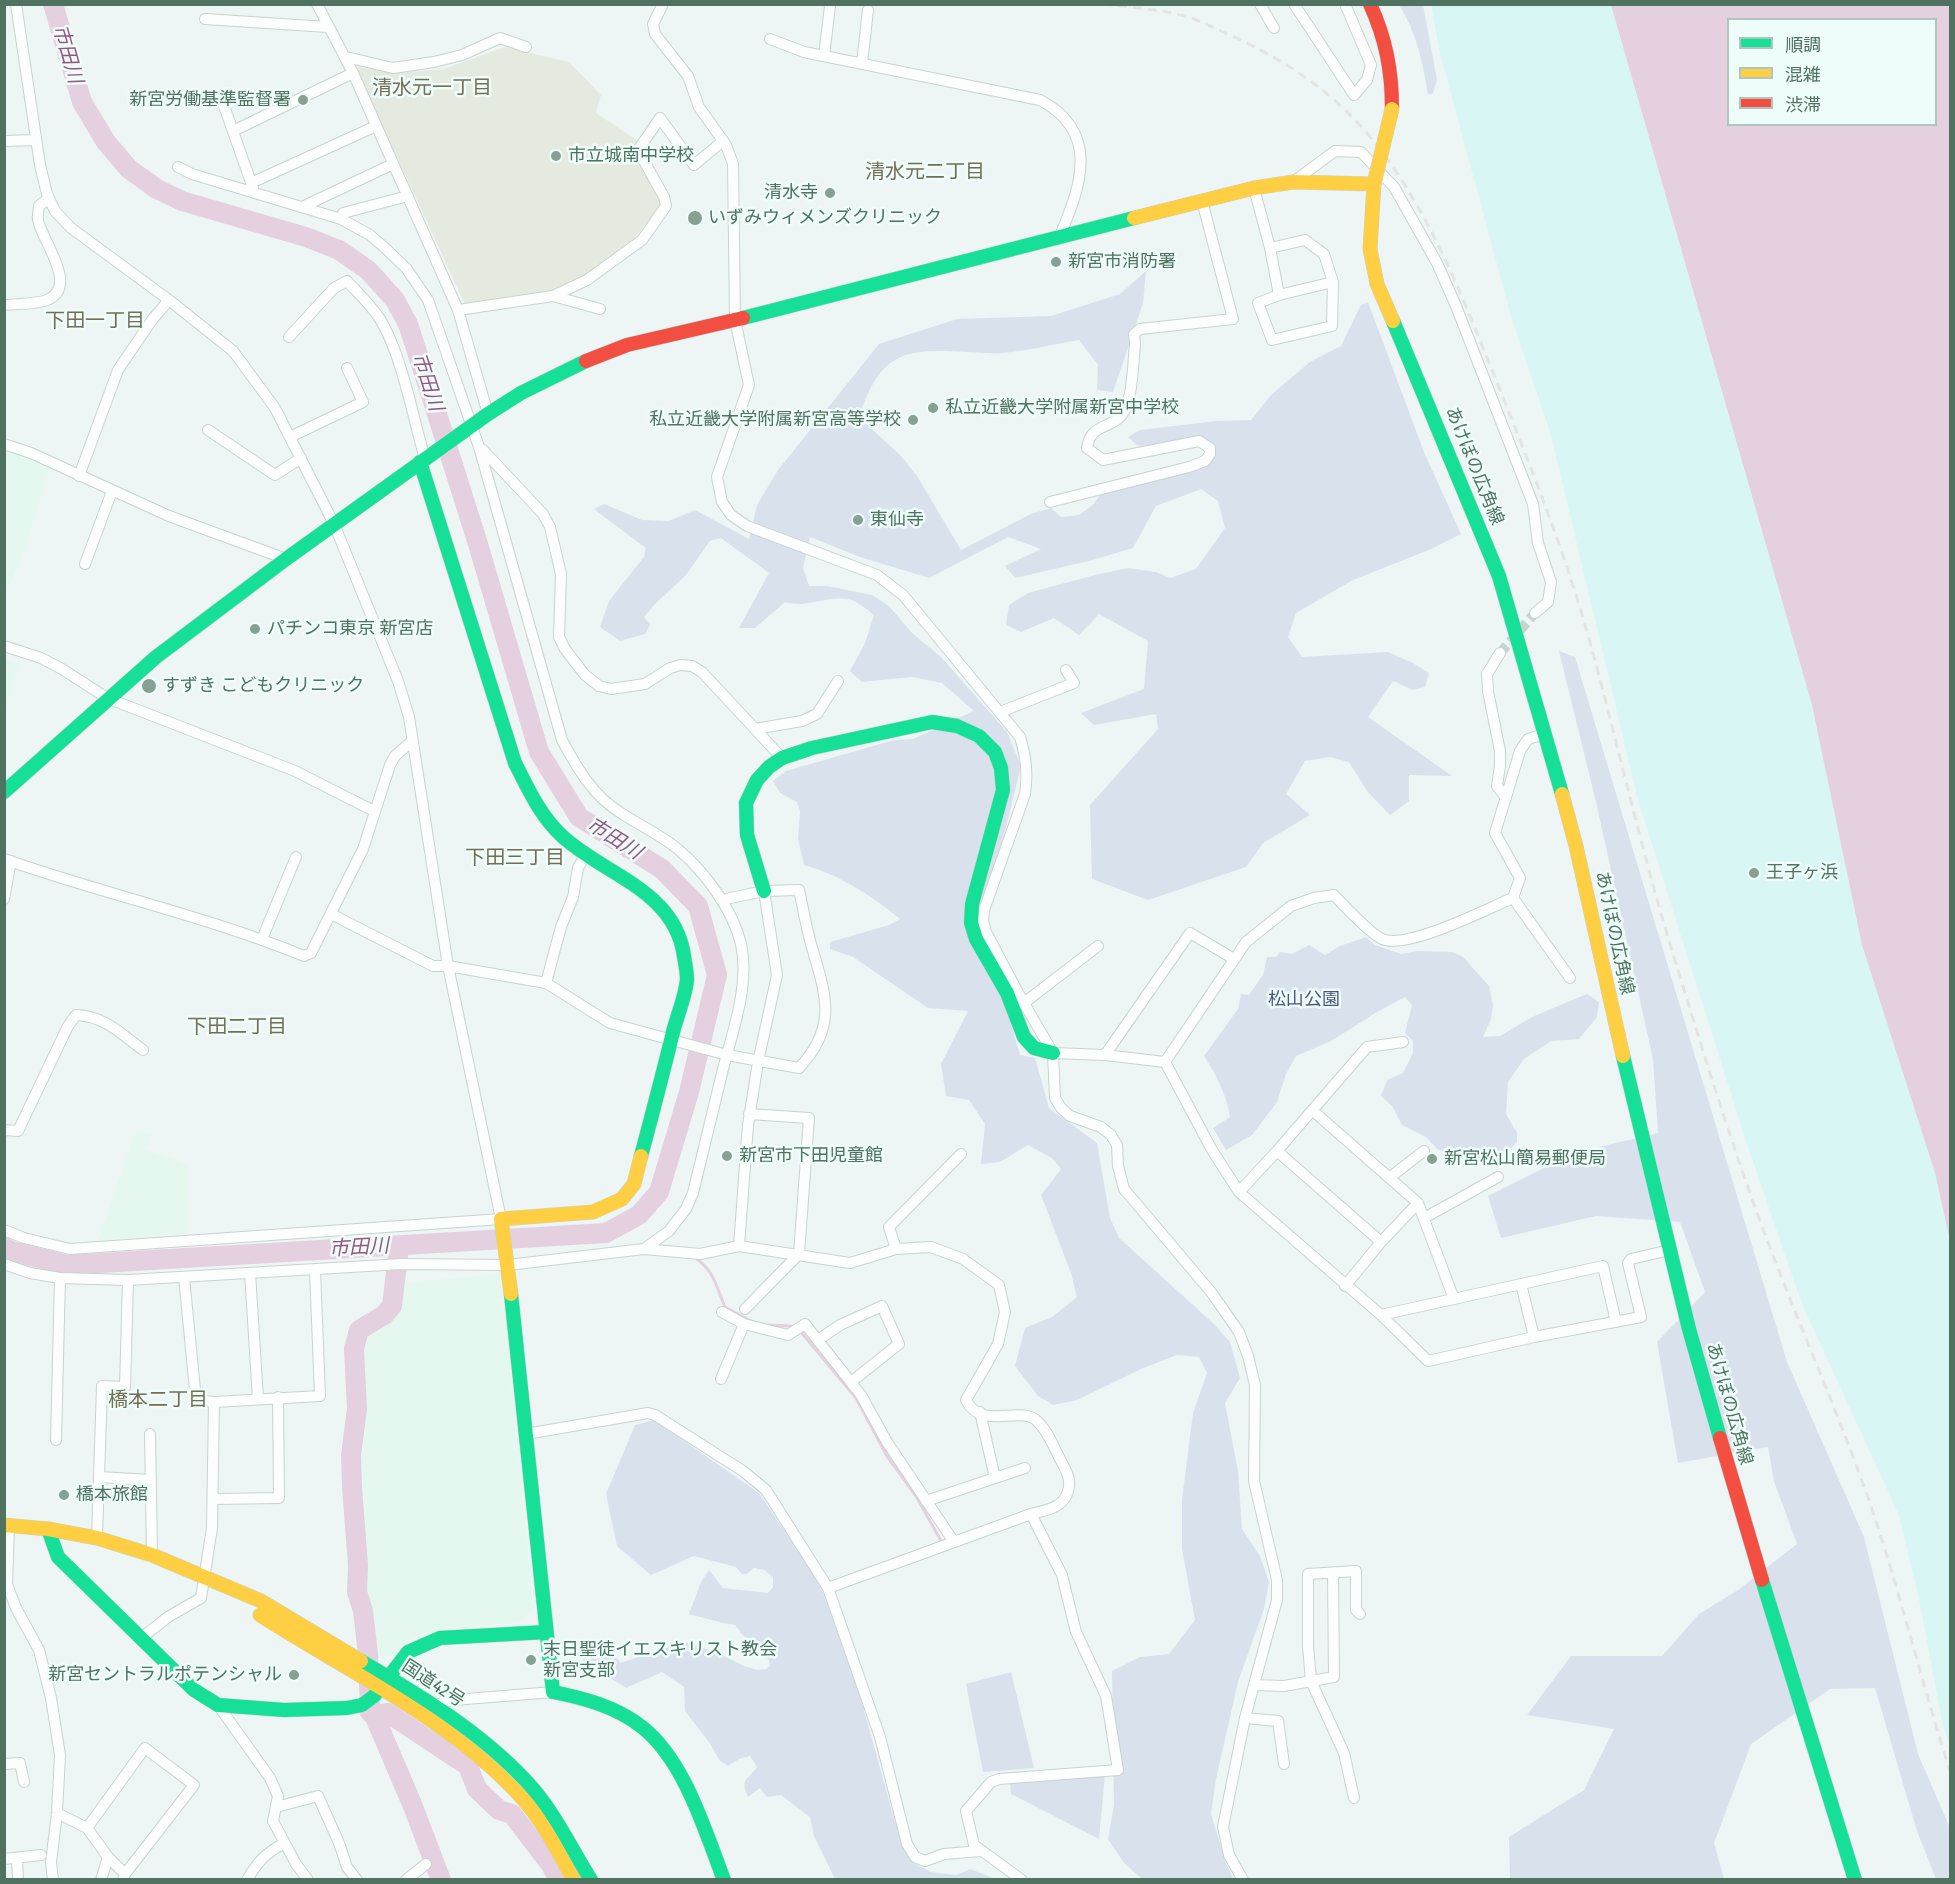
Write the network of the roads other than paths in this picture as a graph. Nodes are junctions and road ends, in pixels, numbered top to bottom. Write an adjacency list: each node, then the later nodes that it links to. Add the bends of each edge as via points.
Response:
1 (16, 4): 22 (street)
2 (317, 4): 11 (street)
3 (663, 4): 24 (street, via 653,24 655,34 688,76 699,107)
4 (1260, 4): 12 (street)
5 (1294, 4): 6 (street, via 1354,95 1367,80 1371,65)
6 (1345, 4)
7 (1370, 4): 28 (main road, あけぼの広角線, bridge, via 1393,76 1392,110)
8 (830, 6): 15 (street)
9 (868, 10): 17 (street)
10 (205, 19): 11 (street)
11 (328, 27): 16 (street)
12 (1274, 28)
13 (770, 39): 15 (street)
14 (526, 47): 16 (street, via 500,38 462,55 393,68)
15 (824, 56): 17 (street)
16 (346, 57): 18 (street)
17 (862, 63): 36 (street, via 1040,100 1056,109 1078,139 1082,157 1069,215)
18 (353, 73): 20 (street); 21 (street)
19 (224, 106): 21 (street)
20 (376, 126): 25 (street); 29 (street)
21 (233, 131): 29 (street)
22 (36, 140): 23 (street); 32 (street)
23 (4, 141)
24 (723, 141): 40 (street, via 694,165 660,118 638,150 664,197 666,206 660,216 642,240 621,256 587,280); 45 (street, via 733,164)
25 (393, 164): 31 (street); 34 (street)
26 (178, 167): 29 (street)
27 (1293, 182): 28 (main road); 30 (main road); 62 (street, via 1335,151 1361,152 1394,187 1411,215 1456,306 1533,504 1538,543 1551,582 1548,602)
28 (1374, 184): 70 (main road, あけぼの広角線, via 1370,249 1377,284 1499,576)
29 (253, 188): 34 (street)
30 (1254, 188): 33 (main road); 37 (street)
31 (408, 196): 35 (street, via 343,213); 44 (street)
32 (48, 198): 41 (street, via 71,228); 42 (street, via 39,206 38,220 57,266 57,290 46,300)
33 (1202, 201): 36 (main road); 58 (street, via 1233,319 1140,329 1134,334 1127,405 1120,417 1094,431 1088,448 1103,460 1199,441 1210,448 1210,454 1205,461 1189,467)
34 (302, 207): 35 (street)
35 (341, 219): 49 (street, via 384,247 406,268 428,300)
36 (1059, 238): 45 (main road)
37 (1270, 248): 38 (street, via 1305,240 1324,254); 39 (street)
38 (1333, 282): 39 (street); 39 (street, via 1332,326 1272,340 1258,303)
39 (1279, 295)
40 (553, 296): 43 (street); 44 (street)
41 (169, 300): 51 (street, via 233,351 275,408); 56 (street, via 118,370)
42 (4, 305)
43 (600, 309)
44 (458, 310): 48 (street)
45 (735, 320): 48 (main road, via 627,345 521,393); 68 (street, via 749,385 717,477 722,502 731,515 765,534 877,576 891,585)
46 (289, 336): 55 (street, via 334,288 346,281 372,307 390,341)
47 (346, 368): 51 (street, via 363,402)
48 (488, 414): 49 (main road)
49 (472, 425): 53 (street); 55 (main road)
50 (208, 430): 54 (street, via 275,475)
51 (290, 437): 54 (street)
52 (4, 444): 56 (street)
53 (479, 447): 69 (street, via 543,514 550,527 561,574 559,637 585,675 599,686 611,689 645,684 670,668 692,666); 82 (street, via 562,740 585,780 601,798 678,849 696,865)
54 (301, 458): 59 (street)
55 (422, 461): 59 (main road); 76 (main road, via 515,763 545,817)
56 (79, 476): 57 (street)
57 (112, 491): 60 (street); 61 (street)
58 (1050, 502)
59 (334, 524): 60 (main road); 71 (street, via 398,681)
60 (286, 559): 67 (main road)
61 (85, 564)
62 (1535, 614)
63 (4, 646): 67 (street, via 41,658)
64 (1500, 653): 74 (street, via 1487,674 1500,751 1497,786)
65 (1066, 670): 68 (street, via 1074,683)
66 (838, 681): 69 (street, via 817,714 802,722)
67 (107, 698): 73 (main road); 75 (street, via 295,771)
68 (1000, 712): 90 (street, via 1020,737 1027,776 1025,794 983,921)
69 (755, 729): 72 (street)
70 (1545, 734): 74 (street, via 1528,739 1520,751); 116 (main road, あけぼの広角線, via 1576,846)
71 (412, 741): 75 (street, via 394,756); 87 (street)
72 (782, 758): 79 (main road, via 757,780 746,802 747,835); 94 (main road, via 932,722 952,723 968,730 993,749 1003,790 972,904 971,923 1007,993 1024,1037 1034,1048)
73 (4, 792)
74 (1506, 798): 80 (street, via 1495,833 1520,878)
75 (374, 811): 83 (street, via 363,849)
76 (586, 854): 89 (street, via 578,868); 91 (main road, via 647,892 664,909 681,938 687,979)
77 (296, 857): 84 (street)
78 (8, 860): 81 (street); 84 (street)
79 (764, 891): 82 (street); 97 (street, via 777,975); 97 (street, via 799,890 826,1005 821,1036 799,1068)
80 (1513, 898): 86 (street, via 1422,936 1400,940 1382,939 1334,895 1314,898 1291,906 1246,942); 88 (street)
81 (4, 899)
82 (721, 900): 95 (street, via 741,943 743,964 742,989)
83 (331, 914): 84 (street, via 311,953 304,956); 87 (street, via 433,966)
84 (262, 939)
85 (1098, 946): 90 (street)
86 (1234, 959): 96 (street, via 1190,933); 98 (street)
87 (448, 966): 89 (street); 110 (street)
88 (1570, 978)
89 (546, 983): 91 (street, via 610,1023)
90 (1023, 1003): 94 (street)
91 (672, 1041): 95 (street); 110 (main road, via 637,1175 622,1199 593,1212)
92 (1403, 1042): 99 (street, via 1367,1047)
93 (143, 1050): 101 (street, via 109,1024 76,1015 18,1131)
94 (1053, 1053): 96 (street); 164 (street, via 1055,1098 1060,1108 1111,1135 1117,1145 1124,1189 1211,1292 1239,1332 1248,1356 1255,1385 1254,1481 1277,1580 1277,1600)
95 (727, 1055): 97 (street); 114 (street, via 693,1193 669,1231)
96 (1105, 1055): 98 (street)
97 (758, 1062): 100 (street)
98 (1165, 1062): 107 (street)
99 (1312, 1110): 102 (street); 106 (street)
100 (749, 1114): 113 (street); 117 (street, via 809,1118)
101 (4, 1130)
102 (1277, 1151): 107 (street); 112 (street)
103 (1424, 1151): 106 (street)
104 (961, 1154): 115 (street, via 889,1227)
105 (1498, 1177): 109 (street)
106 (1389, 1178): 108 (street)
107 (1239, 1192): 126 (street)
108 (1418, 1203): 109 (street); 112 (street)
109 (1424, 1218): 127 (street)
110 (501, 1219): 111 (street, via 70,1249); 118 (main road)
111 (4, 1230)
112 (1381, 1242): 126 (street)
113 (739, 1246): 114 (street, via 700,1254); 117 (street)
114 (644, 1249): 118 (street)
115 (896, 1250): 117 (street, via 850,1263); 140 (street, via 931,1247 963,1259 999,1285 1005,1312 998,1344 966,1400)
116 (1670, 1250): 131 (street, via 1628,1263 1641,1317); 197 (main road, あけぼの広角線, via 1728,1467)
117 (799, 1254): 128 (street)
118 (507, 1261): 120 (street); 142 (main road)
119 (4, 1264): 123 (street)
120 (315, 1270): 121 (street); 137 (street, via 320,1396)
121 (250, 1273): 122 (street); 138 (street)
122 (184, 1277): 124 (street); 139 (street, via 196,1400)
123 (60, 1278): 124 (street); 143 (street)
124 (128, 1280): 145 (street, via 125,1387 102,1386)
125 (1521, 1284): 127 (street); 131 (street, via 1603,1266); 133 (street)
126 (1345, 1286): 130 (street)
127 (1454, 1299): 130 (street)
128 (745, 1310)
129 (722, 1312): 132 (street)
130 (1381, 1315): 133 (street, via 1428,1361)
131 (1616, 1322): 133 (street)
132 (744, 1324): 134 (street, via 788,1335 805,1324); 135 (street)
133 (1534, 1337)
134 (818, 1340): 136 (street); 136 (street, via 840,1324 882,1306 899,1344)
135 (721, 1379)
136 (851, 1382): 149 (street)
137 (278, 1397): 138 (street); 148 (street, via 279,1498)
138 (258, 1398): 139 (street)
139 (214, 1402): 148 (street)
140 (980, 1412): 146 (street); 150 (street, via 1004,1417 1023,1414 1036,1420 1071,1480 1068,1494 1057,1507)
141 (150, 1434): 147 (street)
142 (526, 1434): 158 (street, via 655,1415 766,1490); 160 (main road)
143 (56, 1440)
144 (1025, 1467): 146 (street)
145 (99, 1477): 147 (street); 153 (street)
146 (995, 1478): 149 (street)
147 (151, 1480): 155 (street)
148 (214, 1499): 157 (street)
149 (926, 1501): 154 (street)
150 (1031, 1514): 154 (street); 178 (street, via 1062,1575 1076,1632 1106,1696 1118,1770 991,1782 966,1811 974,1845)
151 (7, 1526): 152 (main road, 国道42号); 175 (street, via 7,1584 39,1650 53,1710 60,1755)
152 (48, 1529): 153 (main road, 国道42号); 161 (main road, via 58,1557)
153 (97, 1538): 155 (main road, 国道42号)
154 (954, 1542): 158 (street)
155 (152, 1555): 157 (main road, 国道42号)
156 (1333, 1573): 159 (street, via 1356,1571 1356,1610); 163 (street, via 1335,1677); 163 (street, via 1308,1574)
157 (205, 1578): 161 (street, via 201,1598); 162 (main road, 国道42号, via 261,1601); 166 (main road, 国道42号, via 360,1679)
158 (828, 1588): 178 (street, via 880,1737 907,1844 915,1857 926,1861 944,1854)
159 (1360, 1614)
160 (546, 1632): 162 (main road, via 440,1638 408,1653); 165 (main road)
161 (140, 1639): 167 (main road, via 194,1689)
162 (389, 1677): 166 (main road); 168 (main road, 国道42号)
163 (1311, 1681): 164 (street, via 1284,1686); 173 (street, via 1344,1753)
164 (1254, 1685): 169 (street)
165 (553, 1692): 168 (street); 185 (main road, via 607,1708 651,1735 691,1798)
166 (372, 1694): 167 (main road, via 347,1708 284,1710); 193 (main road, 国道42号, via 420,1713 501,1776 545,1828)
167 (218, 1705): 174 (street, via 270,1778 278,1796)
168 (434, 1705): 194 (main road, 国道42号, via 477,1736 529,1784)
169 (1245, 1718): 171 (street, via 1278,1721); 196 (street, via 1223,1827 1229,1855)
170 (4, 1764): 172 (street, via 20,1763)
171 (1284, 1764)
172 (24, 1782)
173 (1354, 1798)
174 (276, 1807): 177 (street, via 273,1821); 191 (street, via 318,1796 347,1867)
175 (57, 1813): 176 (street); 187 (street, via 51,1862)
176 (87, 1828): 180 (street); 184 (street, via 145,1748 194,1785)
177 (284, 1843): 189 (street, via 266,1853); 190 (street)
178 (981, 1851): 195 (street)
179 (41, 1855): 182 (street)
180 (108, 1857): 184 (street); 188 (street)
181 (4, 1858): 182 (street)
182 (17, 1858): 186 (street)
183 (426, 1864): 192 (street)
184 (124, 1877)
185 (724, 1879)
186 (18, 1880)
187 (53, 1880)
188 (101, 1880)
189 (247, 1880)
190 (308, 1880)
191 (357, 1880)
192 (406, 1880)
193 (574, 1880)
194 (591, 1880)
195 (1022, 1880)
196 (1243, 1880)
197 (1855, 1880)

